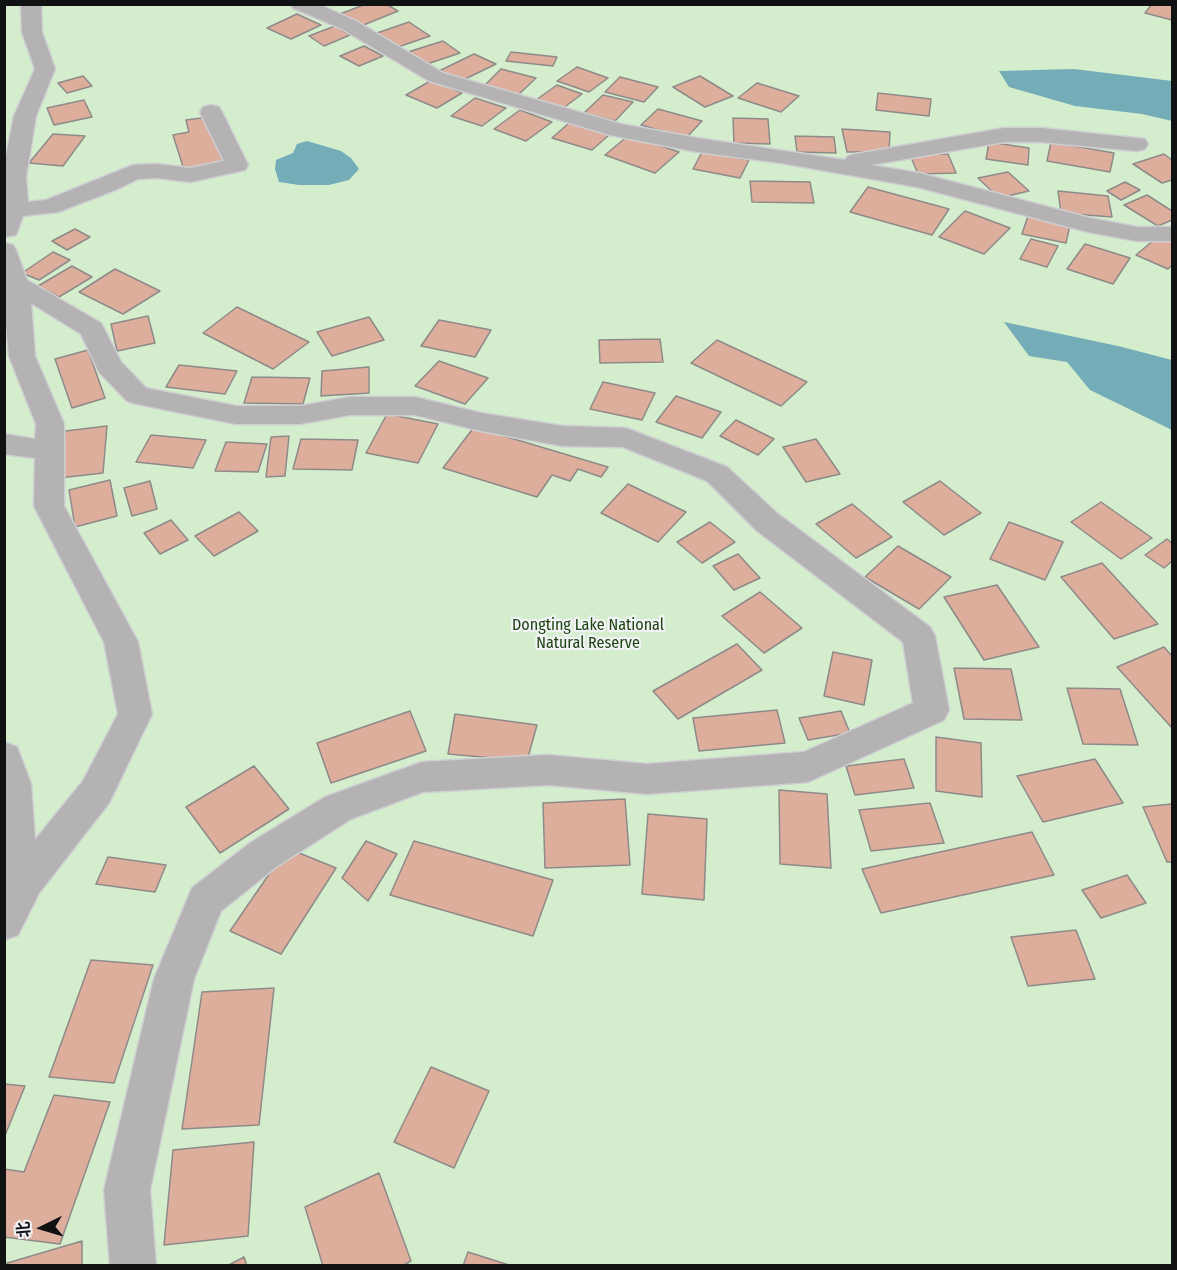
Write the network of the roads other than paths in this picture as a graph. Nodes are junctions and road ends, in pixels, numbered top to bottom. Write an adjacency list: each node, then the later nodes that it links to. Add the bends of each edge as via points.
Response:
1 (31, 4): 6 (street, via 32,32 45,69 25,116 14,177)
2 (300, 4): 5 (street, via 349,25 436,76 493,95 618,130)
3 (211, 112): 6 (street, via 237,165 190,175 133,172 50,207)
4 (1137, 144): 5 (street, via 1004,135)
5 (833, 165): 7 (street, via 920,180 1088,225 1137,234)
6 (13, 210): 8 (street)
7 (1173, 234)
8 (4, 238)
9 (4, 250): 10 (street)
10 (10, 283): 12 (street, via 22,356 50,424); 16 (street, via 92,329 109,366 136,395 236,415 300,415 350,406 415,406 562,436 626,438 717,474 767,522 918,636 932,710 808,767 648,779 548,770 423,777 338,808 263,855 206,900 174,979 127,1190)
11 (4, 444): 12 (street)
12 (51, 450): 15 (street, via 50,506 121,642 135,714 96,792 25,880)
13 (4, 757): 14 (street, via 14,784)
14 (18, 876)
15 (4, 922)
16 (132, 1266)

